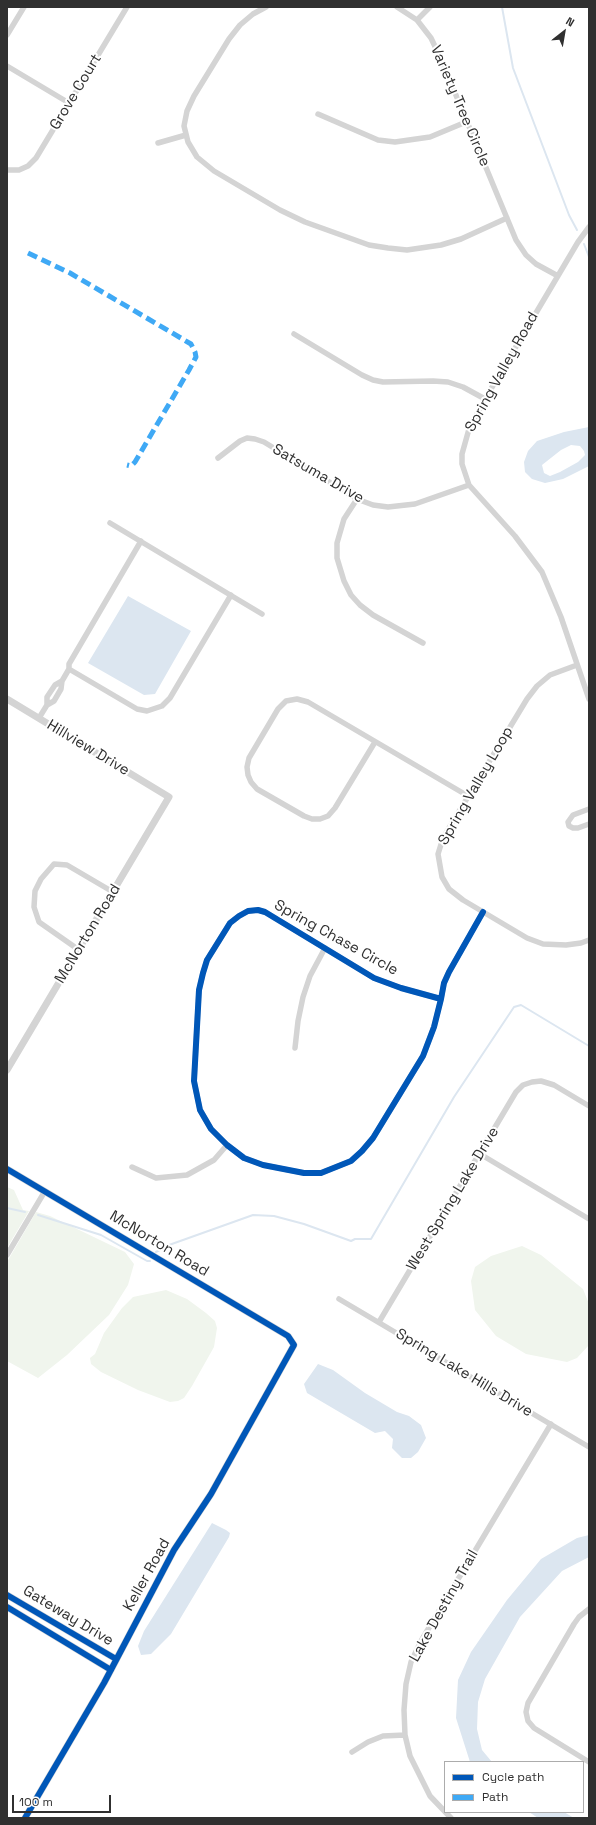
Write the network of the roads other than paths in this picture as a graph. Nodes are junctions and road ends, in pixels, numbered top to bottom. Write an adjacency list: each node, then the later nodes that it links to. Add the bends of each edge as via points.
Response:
1 (24, 7): 7 (street)
2 (127, 7): 9 (street, Grove Court)
3 (266, 7): 12 (street, via 240,25 229,39 187,111 184,126)
4 (397, 7): 6 (street, Variety Tree Circle)
5 (430, 7): 6 (street)
6 (417, 20): 11 (street, Variety Tree Circle, via 431,38)
7 (7, 35)
8 (7, 66): 9 (street)
9 (69, 103): 14 (street, Grove Court, via 36,158 19,170)
10 (318, 114): 11 (street, via 378,140 395,142 430,137)
11 (466, 122): 15 (street, Variety Tree Circle)
12 (186, 135): 13 (street); 15 (street, via 197,157 214,171 286,213 370,245 407,250 441,245)
13 (158, 143)
14 (7, 170)
15 (507, 218): 17 (street, Variety Tree Circle, via 516,240 526,254 536,264)
16 (589, 227): 17 (street, Spring Valley Road)
17 (558, 276): 19 (street, Spring Valley Road)
18 (294, 334): 19 (street, via 373,380 448,382 464,387)
19 (485, 399): 21 (street, Spring Valley Road, via 464,441 462,464)
20 (218, 458): 22 (street, Satsuma Drive, via 240,441 247,438 255,439 264,442)
21 (469, 485): 22 (street, Satsuma Drive, via 404,506 381,506); 28 (street, Spring Valley Road, via 515,536 542,572)
22 (356, 499): 27 (street, via 344,519 337,543 337,558 344,581 360,606)
23 (110, 523): 24 (street)
24 (141, 542): 25 (street); 29 (street)
25 (231, 596): 26 (street); 29 (street, via 170,698 162,706 147,711 137,709)
26 (262, 614)
27 (423, 643)
28 (577, 665): 34 (street); 38 (street, Spring Valley Loop, via 550,676 537,686)
29 (68, 669): 30 (street)
30 (62, 681): 31 (street, via 55,684); 32 (street, via 62,689)
31 (50, 691): 32 (street); 35 (street)
32 (57, 696): 35 (street, via 54,702)
33 (7, 699): 36 (street, Hillview Drive)
34 (589, 699)
35 (47, 705): 36 (street)
36 (39, 718): 39 (street, Hillview Drive)
37 (375, 742): 37 (street, via 308,702 297,699 286,701 278,709 249,758 248,775 257,789 304,816 320,819 328,816 335,808); 38 (street)
38 (468, 796): 43 (street, Spring Valley Loop, via 440,846 438,865 449,889)
39 (169, 797): 42 (street, McNorton Road)
40 (589, 809): 41 (street, via 573,815 568,822 573,828)
41 (589, 824)
42 (113, 892): 46 (street, McNorton Road); 46 (street, via 67,865 54,864 41,878 35,891 34,907 39,922)
43 (483, 912): 44 (street, Spring Valley Loop, via 527,938 544,944 566,945); 47 (street, Spring Chase Circle, via 448,972)
44 (589, 940)
45 (325, 948): 47 (street, Spring Chase Circle, via 374,978); 48 (street, via 310,976 303,997); 51 (street, Spring Chase Circle, via 265,912 248,911 230,923 207,960 199,990 194,1082 200,1110 211,1129)
46 (78, 950): 49 (street, McNorton Road)
47 (441, 999): 51 (street, Spring Chase Circle, via 434,1027 422,1056 373,1138 351,1160 321,1173 304,1173 263,1165 244,1158)
48 (295, 1048)
49 (7, 1070)
50 (589, 1106): 52 (street, West Spring Lake Drive, via 554,1085 541,1081 522,1085)
51 (227, 1145): 53 (street, via 214,1160 187,1175 156,1178)
52 (480, 1154): 56 (street); 59 (street, West Spring Lake Drive)
53 (132, 1167)
54 (7, 1169): 55 (street, McNorton Road)
55 (45, 1190): 57 (street); 60 (street, McNorton Road, via 288,1336)
56 (589, 1219)
57 (7, 1255)
58 (339, 1299): 59 (street, Spring Lake Hills Drive)
59 (379, 1322): 61 (street, Spring Lake Hills Drive)
60 (294, 1345): 66 (street, Keller Road, via 211,1494 174,1550)
61 (551, 1424): 62 (street, Spring Lake Hills Drive); 68 (street, Lake Destiny Trail, via 421,1641 411,1662 406,1684)
62 (589, 1447)
63 (7, 1595): 66 (street, Gateway Drive)
64 (7, 1607): 67 (street, Gateway Drive)
65 (589, 1609): 70 (street, via 574,1624 528,1703 526,1712 528,1721 534,1728)
66 (116, 1659): 67 (street, Keller Road)
67 (111, 1670): 72 (street, Keller Road)
68 (405, 1734): 69 (street, via 383,1736); 71 (street, Lake Destiny Trail, via 418,1776 430,1796)
69 (352, 1752)
70 (589, 1762)
71 (444, 1811)
72 (25, 1818)

